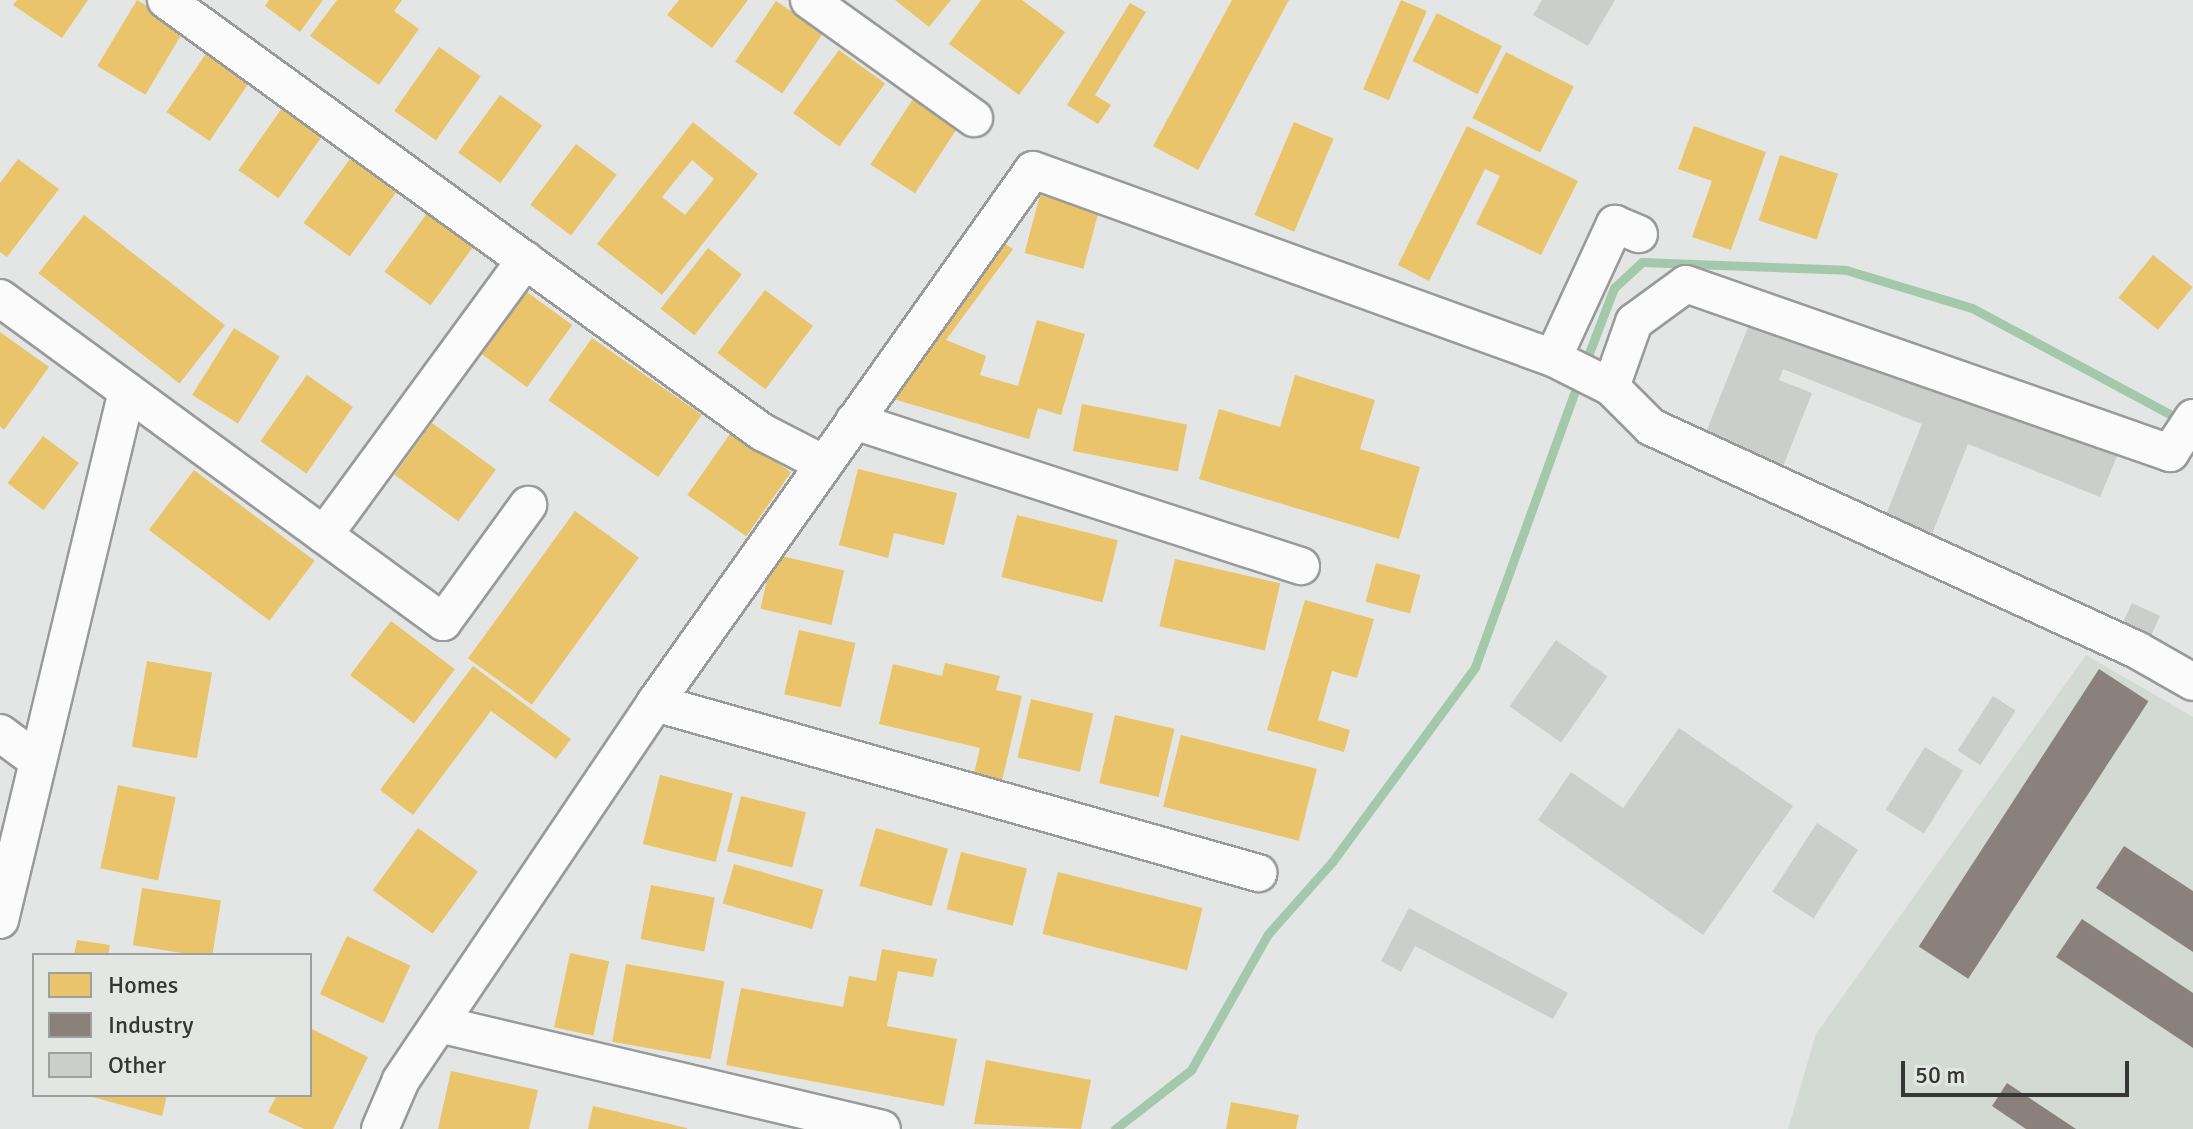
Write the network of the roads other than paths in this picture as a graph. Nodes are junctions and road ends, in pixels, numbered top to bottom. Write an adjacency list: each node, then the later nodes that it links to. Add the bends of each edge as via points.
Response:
1 (166, 0): 5 (street)
2 (809, 0): 3 (street)
3 (974, 118)
4 (1639, 234): 7 (street, via 1615,224)
5 (525, 260): 12 (street, via 762,432); 14 (street)
6 (0, 298): 9 (street)
7 (1553, 358): 8 (street); 11 (street, via 1033,170)
8 (1611, 387): 10 (street, via 1634,322 1686,284 2170,453); 16 (street, via 1651,427 2137,650)
9 (127, 391): 14 (street); 19 (street)
10 (2193, 418)
11 (854, 421): 12 (street); 15 (street)
12 (824, 464): 17 (street)
13 (528, 505): 14 (street, via 443,622)
14 (324, 535)
15 (1301, 566)
16 (2193, 682)
17 (655, 703): 20 (street); 22 (street)
18 (0, 733): 19 (street)
19 (38, 761): 21 (street)
20 (1258, 873)
21 (0, 920)
22 (439, 1024): 23 (street, via 401,1080); 24 (street)
23 (380, 1129)
24 (882, 1129)

